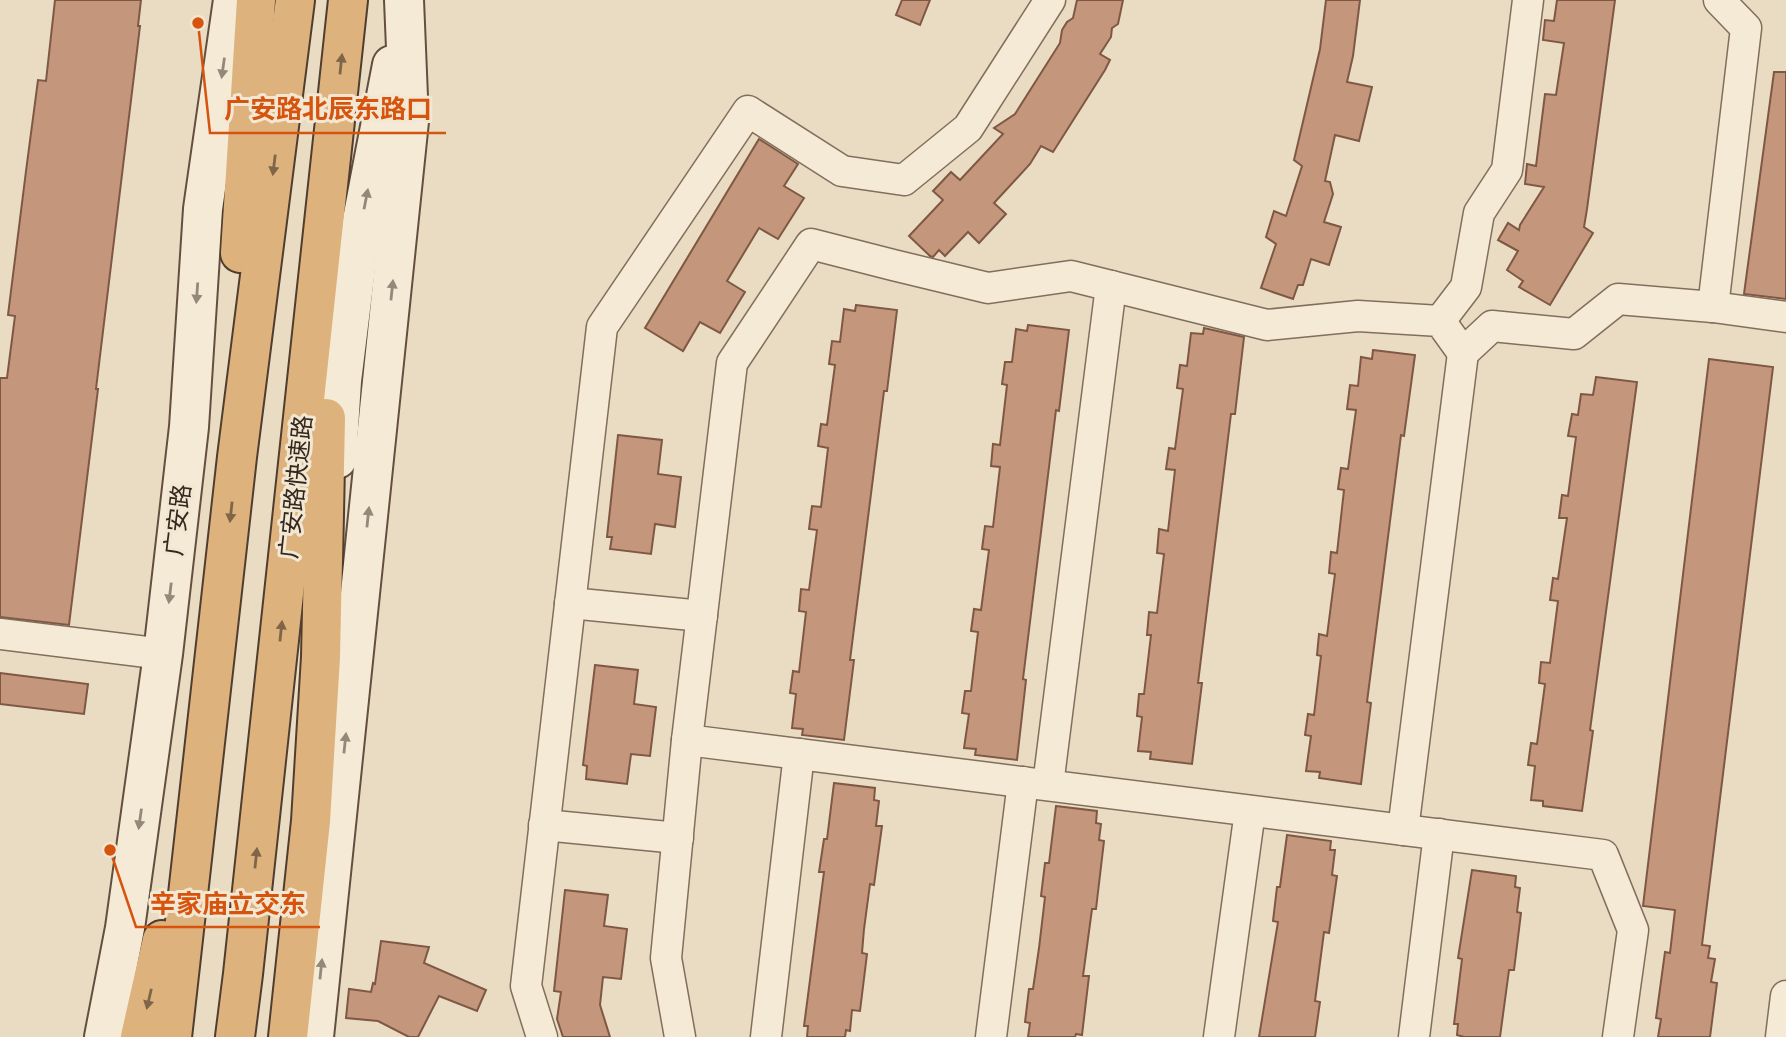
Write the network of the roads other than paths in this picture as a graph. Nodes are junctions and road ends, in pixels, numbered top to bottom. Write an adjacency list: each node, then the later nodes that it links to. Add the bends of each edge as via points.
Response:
1 (233, 0): 21 (main road, 广安路, one-way to 21, via 203,209 189,427)
2 (256, 0): 17 (highway, via 241,225)
3 (295, 0): 17 (highway, one-way to 17)
4 (348, 0): 9 (highway, 广安路快速路, one-way to 4)
5 (1050, 0): 18 (street, via 968,128 904,180 842,171 748,111 602,327)
6 (1528, 0): 11 (street, via 1507,170 1479,213)
7 (1719, 0): 12 (street, via 1746,28)
8 (404, 1): 22 (main road, one-way to 8, via 342,381 362,220); 38 (main road, one-way to 8, via 409,121)
9 (332, 161): 22 (highway); 36 (highway, 广安路快速路, one-way to 9)
10 (1111, 286): 14 (street, via 1267,325 1358,316); 19 (street, via 1071,276 988,288 811,244 732,363); 25 (street)
11 (1466, 287): 14 (street); 15 (street)
12 (1713, 307): 13 (street); 15 (street, via 1618,299 1574,334)
13 (1786, 317)
14 (1440, 321): 16 (street)
15 (1492, 326): 16 (street)
16 (1463, 353): 28 (street)
17 (237, 457): 31 (highway, one-way to 31, via 204,750)
18 (570, 603): 19 (street); 27 (street)
19 (702, 616): 23 (street)
20 (0, 634): 21 (street)
21 (163, 654): 33 (main road, 广安路, one-way to 33, via 125,928)
22 (321, 657): 37 (highway, via 311,821)
23 (687, 740): 24 (street); 30 (street)
24 (799, 754): 25 (street); 41 (street)
25 (1035, 784): 26 (street); 42 (street)
26 (1250, 811): 28 (street); 43 (street)
27 (544, 825): 30 (street); 39 (street, via 526,986)
28 (1404, 830): 29 (street)
29 (1439, 834): 44 (street); 45 (street, via 1603,855 1633,930)
30 (678, 838): 40 (street, via 666,958)
31 (169, 961): 34 (highway, one-way to 34); 35 (highway)
32 (1786, 996): 46 (street)
33 (104, 1037)
34 (140, 1037)
35 (172, 1037)
36 (235, 1037)
37 (288, 1037)
38 (314, 1037)
39 (542, 1037)
40 (680, 1037)
41 (766, 1037)
42 (991, 1037)
43 (1219, 1037)
44 (1414, 1037)
45 (1618, 1037)
46 (1781, 1037)

